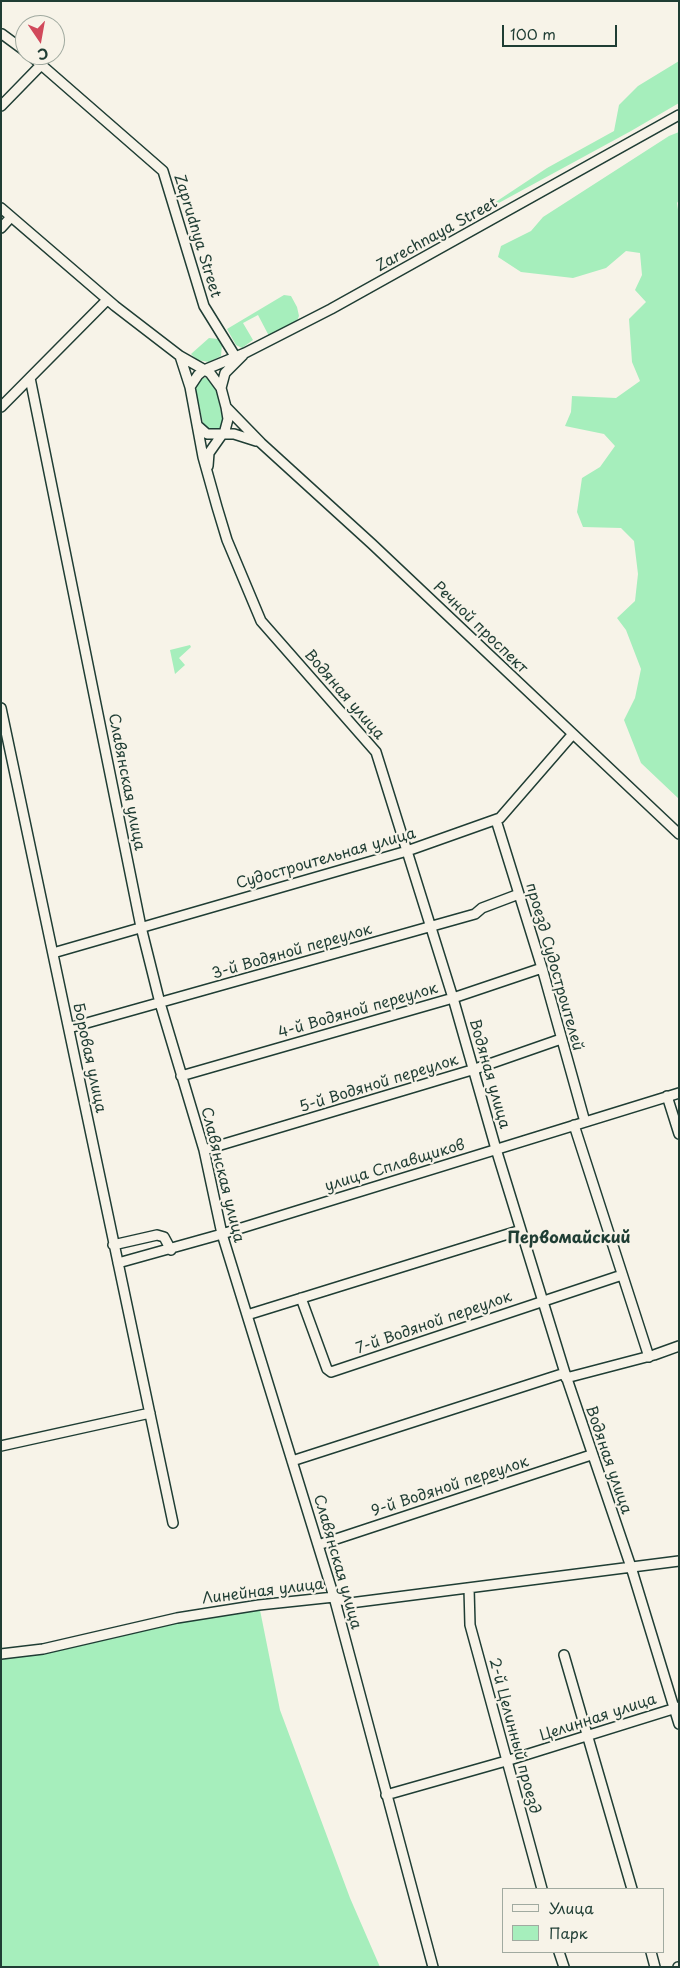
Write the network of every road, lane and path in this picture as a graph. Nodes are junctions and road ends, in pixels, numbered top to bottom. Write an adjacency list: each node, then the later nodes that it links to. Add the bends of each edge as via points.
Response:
1 (2, 34): 2 (street)
2 (15, 44)
3 (41, 65): 5 (street)
4 (43, 65): 13 (street, Zaprudnya Street, via 163,171 204,306)
5 (1, 106)
6 (679, 115): 11 (street, Zarechnaya Street, via 340,304)
7 (1, 208): 8 (street)
8 (11, 217): 9 (street); 10 (street)
9 (1, 228)
10 (107, 300): 12 (street); 15 (street)
11 (245, 353): 13 (street, Zarechnaya Street); 17 (street, via 225,373)
12 (180, 356): 14 (street); 16 (street, Водяная улица)
13 (235, 356): 14 (street, Zarechnaya Street)
14 (204, 370): 16 (street); 17 (street, via 215,378)
15 (30, 378): 18 (street); 30 (street, Славянская улица)
16 (190, 387): 20 (street, Водяная улица)
17 (220, 388): 19 (street)
18 (1, 407)
19 (226, 407): 21 (street, via 228,419); 22 (street, Речной проспект)
20 (198, 426): 21 (street, via 207,434); 23 (street, Водяная улица)
21 (223, 435): 22 (street, via 245,436); 23 (street, via 209,453)
22 (261, 443): 25 (street, Речной проспект)
23 (207, 468): 28 (street, Водяная улица, via 227,540 261,621 376,752)
24 (1, 708): 32 (street, Боровая улица)
25 (572, 735): 26 (street, Судостроительная улица); 27 (street, Речной проспект)
26 (496, 820): 28 (street, Судостроительная улица); 29 (street, проезд Судостроителей)
27 (679, 834)
28 (407, 851): 30 (street, Судостроительная улица); 31 (street, Водяная улица)
29 (519, 894): 31 (street, 3-й Водяной переулок, via 474,914); 33 (street, проезд Судостроителей)
30 (141, 927): 32 (street, Судостроительная улица); 35 (street, Славянская улица)
31 (430, 927): 34 (street, Водяная улица); 35 (street, 3-й Водяной переулок)
32 (53, 952): 36 (street, Боровая улица)
33 (542, 968): 34 (street, 4-й Водяной переулок); 37 (street, проезд Судостроителей)
34 (454, 998): 38 (street, Водяная улица); 39 (street, 4-й Водяной переулок)
35 (160, 1003): 36 (street, 3-й Водяной переулок); 39 (street, Славянская улица)
36 (69, 1028): 49 (street, Боровая улица)
37 (561, 1039): 38 (street, 5-й Водяной переулок); 42 (street, проезд Судостроителей)
38 (475, 1069): 45 (street, Водяная улица); 46 (street, 5-й Водяной переулок)
39 (181, 1076): 46 (street, Славянская улица)
40 (679, 1092): 41 (street, улица Сплавщиков)
41 (667, 1096): 42 (street, улица Сплавщиков); 44 (street)
42 (585, 1122): 43 (street, улица Сплавщиков)
43 (574, 1125): 45 (street, улица Сплавщиков); 52 (street)
44 (679, 1134)
45 (496, 1149): 47 (street, Водяная улица); 48 (street, улица Сплавщиков)
46 (204, 1150): 48 (street, Славянская улица)
47 (521, 1230): 53 (street); 54 (street, Водяная улица)
48 (222, 1234): 50 (street, улица Сплавщиков); 55 (street, Славянская улица)
49 (113, 1245): 50 (street, via 157,1235 164,1237); 51 (street, Боровая улица)
50 (171, 1250): 51 (street, улица Сплавщиков)
51 (118, 1263): 59 (street, Боровая улица)
52 (622, 1275): 54 (street, 7-й Водяной переулок); 57 (street)
53 (301, 1298): 54 (street, 7-й Водяной переулок, via 327,1369 331,1372); 55 (street)
54 (543, 1301): 58 (street, Водяная улица)
55 (247, 1315): 62 (street, Славянская улица)
56 (679, 1346): 57 (street)
57 (648, 1357): 58 (street)
58 (565, 1376): 61 (street, Водяная улица); 62 (street)
59 (150, 1414): 60 (street); 63 (street, Боровая улица)
60 (1, 1446)
61 (591, 1455): 64 (street, 9-й Водяной переулок); 66 (street, Водяная улица)
62 (292, 1461): 64 (street, Славянская улица)
63 (172, 1523)
64 (318, 1545): 68 (street, Славянская улица)
65 (679, 1560): 66 (street, Линейная улица)
66 (631, 1567): 67 (street, Линейная улица); 71 (street, Водяная улица)
67 (469, 1588): 68 (street, Линейная улица, via 350,1603); 74 (street, 2-й Целинный проезд, via 470,1625)
68 (334, 1597): 69 (street, Линейная улица, via 177,1618 43,1649); 75 (street, Славянская улица)
69 (1, 1654)
70 (564, 1655): 73 (street)
71 (676, 1707): 72 (street, Водяная улица); 73 (street, Целинная улица)
72 (679, 1724)
73 (588, 1736): 74 (street, Целинная улица); 77 (street)
74 (506, 1761): 75 (street, Целинная улица); 76 (street, 2-й Целинный проезд)
75 (386, 1795): 80 (street, Славянская улица)
76 (542, 1888)
77 (632, 1888)
78 (560, 1953): 81 (street)
79 (651, 1953): 82 (street)
80 (433, 1967)
81 (564, 1967)
82 (655, 1967)

